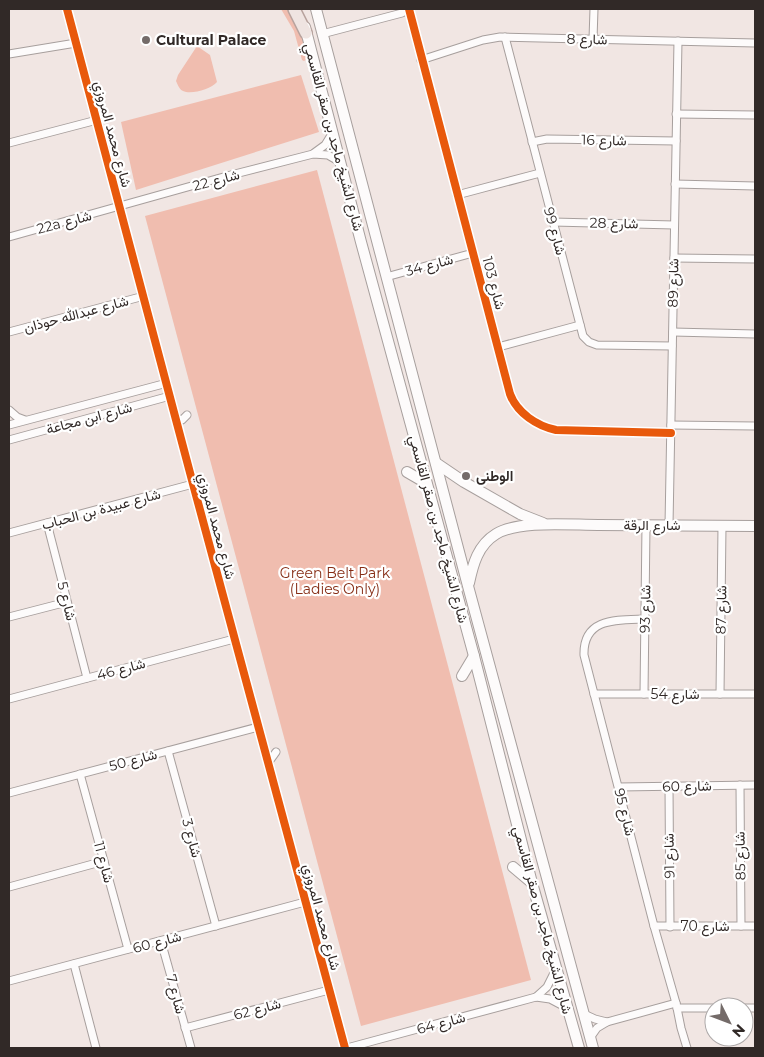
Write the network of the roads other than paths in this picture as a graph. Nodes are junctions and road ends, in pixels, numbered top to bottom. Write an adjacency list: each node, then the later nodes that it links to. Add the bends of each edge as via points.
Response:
1 (67, 9): 12 (street, شارع محمد المروزي)
2 (294, 9): 7 (main road)
3 (300, 9): 7 (main road, شارع الشيخ ماجد بن صقر القاسمي)
4 (316, 9): 8 (main road, شارع الشيخ ماجد بن صقر القاسمي)
5 (409, 9): 8 (street); 15 (street, شارع 103)
6 (594, 9): 10 (street)
7 (306, 33): 19 (main road, شارع الشيخ ماجد بن صقر القاسمي)
8 (322, 34): 37 (main road, شارع الشيخ ماجد بن صقر القاسمي)
9 (505, 37): 10 (street, شارع 8); 15 (street, شارع 8, via 483,40); 21 (street, شارع 99)
10 (593, 39): 11 (street, شارع 8)
11 (678, 41): 13 (street, شارع 8); 16 (street, شارع 89)
12 (76, 43): 14 (street); 18 (street, شارع محمد المروزي)
13 (755, 43)
14 (9, 54)
15 (421, 60): 28 (street, شارع 103)
16 (676, 114): 17 (street); 20 (street, شارع 89)
17 (755, 116)
18 (97, 120): 22 (street); 29 (street, شارع محمد المروزي)
19 (333, 132): 23 (street, via 325,145); 24 (main road, شارع الشيخ ماجد بن صقر القاسمي)
20 (676, 141): 21 (street, شارع 16, via 547,139); 26 (street, شارع 89)
21 (532, 142): 25 (street, شارع 99)
22 (9, 143)
23 (313, 154): 24 (street, شارع 22, via 328,155); 29 (street, شارع 22)
24 (342, 163): 33 (main road, شارع الشيخ ماجد بن صقر القاسمي)
25 (540, 173): 28 (street); 30 (street, شارع 99)
26 (675, 184): 27 (street); 31 (street, شارع 89)
27 (755, 186)
28 (457, 195): 34 (street, شارع 103)
29 (120, 207): 32 (street, 22a شارع); 38 (street, شارع محمد المروزي)
30 (553, 222): 31 (street, شارع 28); 39 (street, شارع 99)
31 (674, 225): 35 (street, شارع 89)
32 (9, 237)
33 (361, 242): 37 (main road, via 371,241); 57 (main road, شارع الشيخ ماجد بن صقر القاسمي)
34 (473, 254): 37 (street, شارع 34); 44 (street, شارع 103)
35 (674, 258): 36 (street); 41 (street, شارع 89)
36 (755, 259)
37 (386, 277): 55 (main road, شارع الشيخ ماجد بن صقر القاسمي)
38 (144, 296): 40 (street, شارع عبدالله حوذان); 45 (street, شارع محمد المروزي)
39 (580, 324): 43 (street, شارع 99, via 583,336 593,344); 44 (street)
40 (9, 332)
41 (672, 332): 42 (street); 43 (street, شارع 89)
42 (755, 334)
43 (672, 346): 53 (street, شارع 89)
44 (498, 347): 53 (street, شارع 103, via 514,403 524,414 546,428 561,431)
45 (167, 383): 46 (street, شارع محمد المروزي); 50 (street, شارع ابن مجاعة)
46 (170, 396): 49 (street, شارع محمد المروزي); 54 (street, شارع ابن مجاعة)
47 (9, 410): 50 (street)
48 (187, 415): 49 (street, via 182,420)
49 (176, 418): 58 (street, شارع محمد المروزي)
50 (25, 420): 51 (street, شارع ابن مجاعة)
51 (9, 425)
52 (755, 426): 53 (street)
53 (671, 429): 62 (street, شارع 89)
54 (9, 440)
55 (436, 463): 60 (main road, شارع الرقة, via 520,514); 66 (main road, شارع الشيخ ماجد بن صقر القاسمي)
56 (407, 472): 57 (main road)
57 (426, 483): 71 (main road, شارع الشيخ ماجد بن صقر القاسمي)
58 (192, 484): 59 (street, شارع عبيدة بن الحباب); 70 (street, شارع محمد المروزي)
59 (47, 523): 65 (street, شارع عبيدة بن الحباب); 67 (street, شارع 5)
60 (549, 525): 61 (main road, شارع الرقة); 66 (main road, شارع الرقة, via 512,528 490,539 477,555)
61 (646, 525): 62 (main road, شارع الرقة); 69 (street, شارع 93)
62 (669, 525): 63 (main road, شارع الرقة)
63 (722, 526): 64 (main road, شارع الرقة); 77 (street, شارع 87)
64 (755, 526)
65 (9, 533)
66 (468, 586): 80 (main road, شارع الشيخ ماجد بن صقر القاسمي)
67 (67, 602): 68 (street); 73 (street, شارع 5)
68 (9, 617)
69 (645, 620): 75 (street, شارع 95, via 607,621 588,636 584,655); 76 (street, شارع 93)
70 (234, 639): 73 (street, شارع 46); 81 (street, شارع محمد المروزي)
71 (474, 656): 72 (main road); 74 (main road, شارع الشيخ ماجد بن صقر القاسمي)
72 (462, 676)
73 (87, 678): 79 (street, شارع 46)
74 (483, 694): 80 (main road, via 490,700 495,715 500,716); 93 (main road, شارع الشيخ ماجد بن صقر القاسمي)
75 (594, 694): 76 (street, شارع 54); 89 (street, شارع 95)
76 (644, 694): 77 (street, شارع 54)
77 (720, 694): 78 (street, شارع 54)
78 (755, 694)
79 (9, 699)
80 (502, 712): 111 (main road, شارع الشيخ ماجد بن صقر القاسمي)
81 (258, 727): 82 (street, شارع 50); 84 (street, شارع محمد المروزي)
82 (168, 750): 85 (street, شارع 50); 96 (street, شارع 3)
83 (276, 752): 84 (street)
84 (268, 763): 95 (street, شارع محمد المروزي)
85 (80, 774): 90 (street, شارع 50); 91 (street, شارع 11)
86 (740, 785): 87 (street, شارع 60); 88 (street, شارع 60); 99 (street, شارع 85)
87 (755, 785)
88 (669, 786): 89 (street, شارع 60); 98 (street, شارع 91)
89 (619, 787): 97 (street, شارع 95)
90 (9, 793)
91 (104, 862): 94 (street); 102 (street, شارع 11)
92 (512, 867): 93 (main road)
93 (532, 882): 104 (main road, شارع الشيخ ماجد بن صقر القاسمي)
94 (9, 887)
95 (305, 902): 96 (street, شارع 60); 106 (street, شارع محمد المروزي)
96 (216, 926): 101 (street, شارع 60)
97 (654, 926): 98 (street, شارع 70); 108 (street, شارع 95)
98 (670, 926): 99 (street, شارع 70)
99 (741, 926): 100 (street, شارع 70)
100 (755, 926)
101 (161, 941): 102 (street, شارع 60); 113 (street, شارع 7)
102 (128, 949): 103 (street, شارع 60)
103 (74, 964): 105 (street, شارع 60); 115 (street)
104 (556, 968): 107 (street, via 551,981); 110 (main road, شارع الشيخ ماجد بن صقر القاسمي)
105 (9, 982)
106 (329, 990): 113 (street, شارع 62); 117 (street, شارع محمد المروزي)
107 (536, 997): 110 (street, via 550,999); 117 (street, شارع 64)
108 (676, 1006): 109 (street); 112 (street); 119 (street, شارع 95)
109 (704, 1007)
110 (567, 1008): 118 (main road, شارع الشيخ ماجد بن صقر القاسمي)
111 (584, 1014): 112 (street); 114 (main road, شارع الشيخ ماجد بن صقر القاسمي)
112 (607, 1022): 114 (street, via 597,1028)
113 (186, 1028): 116 (street, شارع 7)
114 (592, 1043)
115 (96, 1048)
116 (191, 1048)
117 (346, 1048)
118 (579, 1048)
119 (687, 1048)

